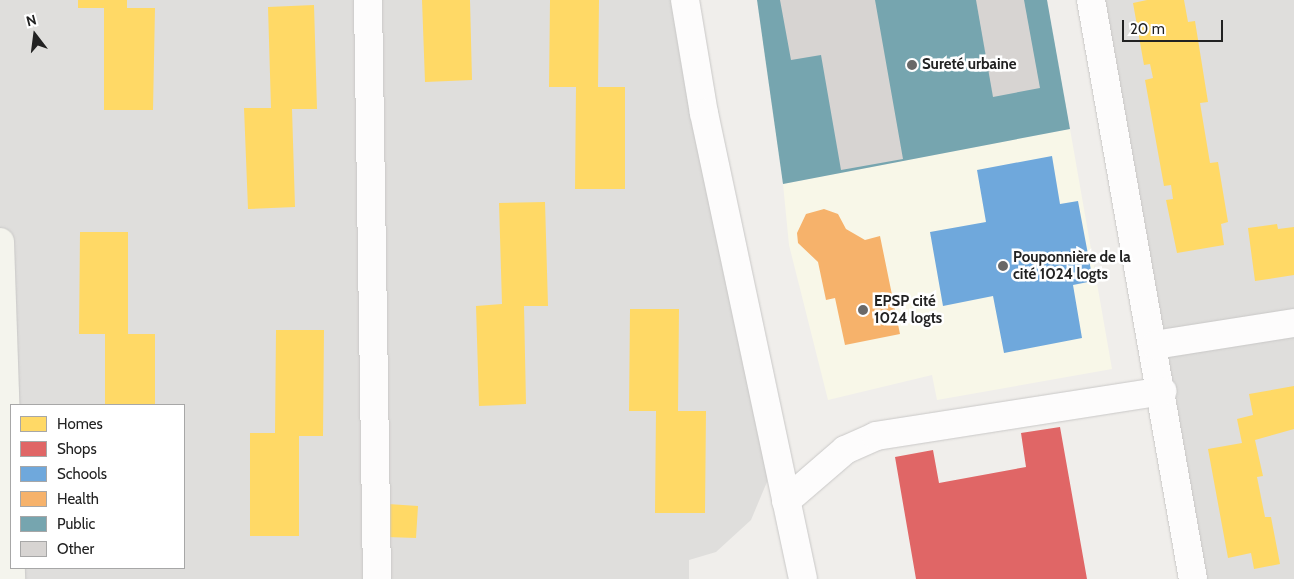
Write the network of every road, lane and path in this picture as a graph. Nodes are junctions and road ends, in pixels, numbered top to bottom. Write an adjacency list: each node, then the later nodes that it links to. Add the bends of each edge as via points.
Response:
1 (368, 0): 10 (street)
2 (686, 0): 8 (street, via 704,113)
3 (1091, 0): 6 (street)
4 (0, 242): 9 (street)
5 (1294, 323): 6 (street)
6 (1154, 345): 7 (street)
7 (1162, 391): 8 (street, via 876,436 846,450); 12 (street)
8 (786, 501): 11 (street)
9 (10, 532)
10 (377, 579)
11 (803, 579)
12 (1193, 579)

